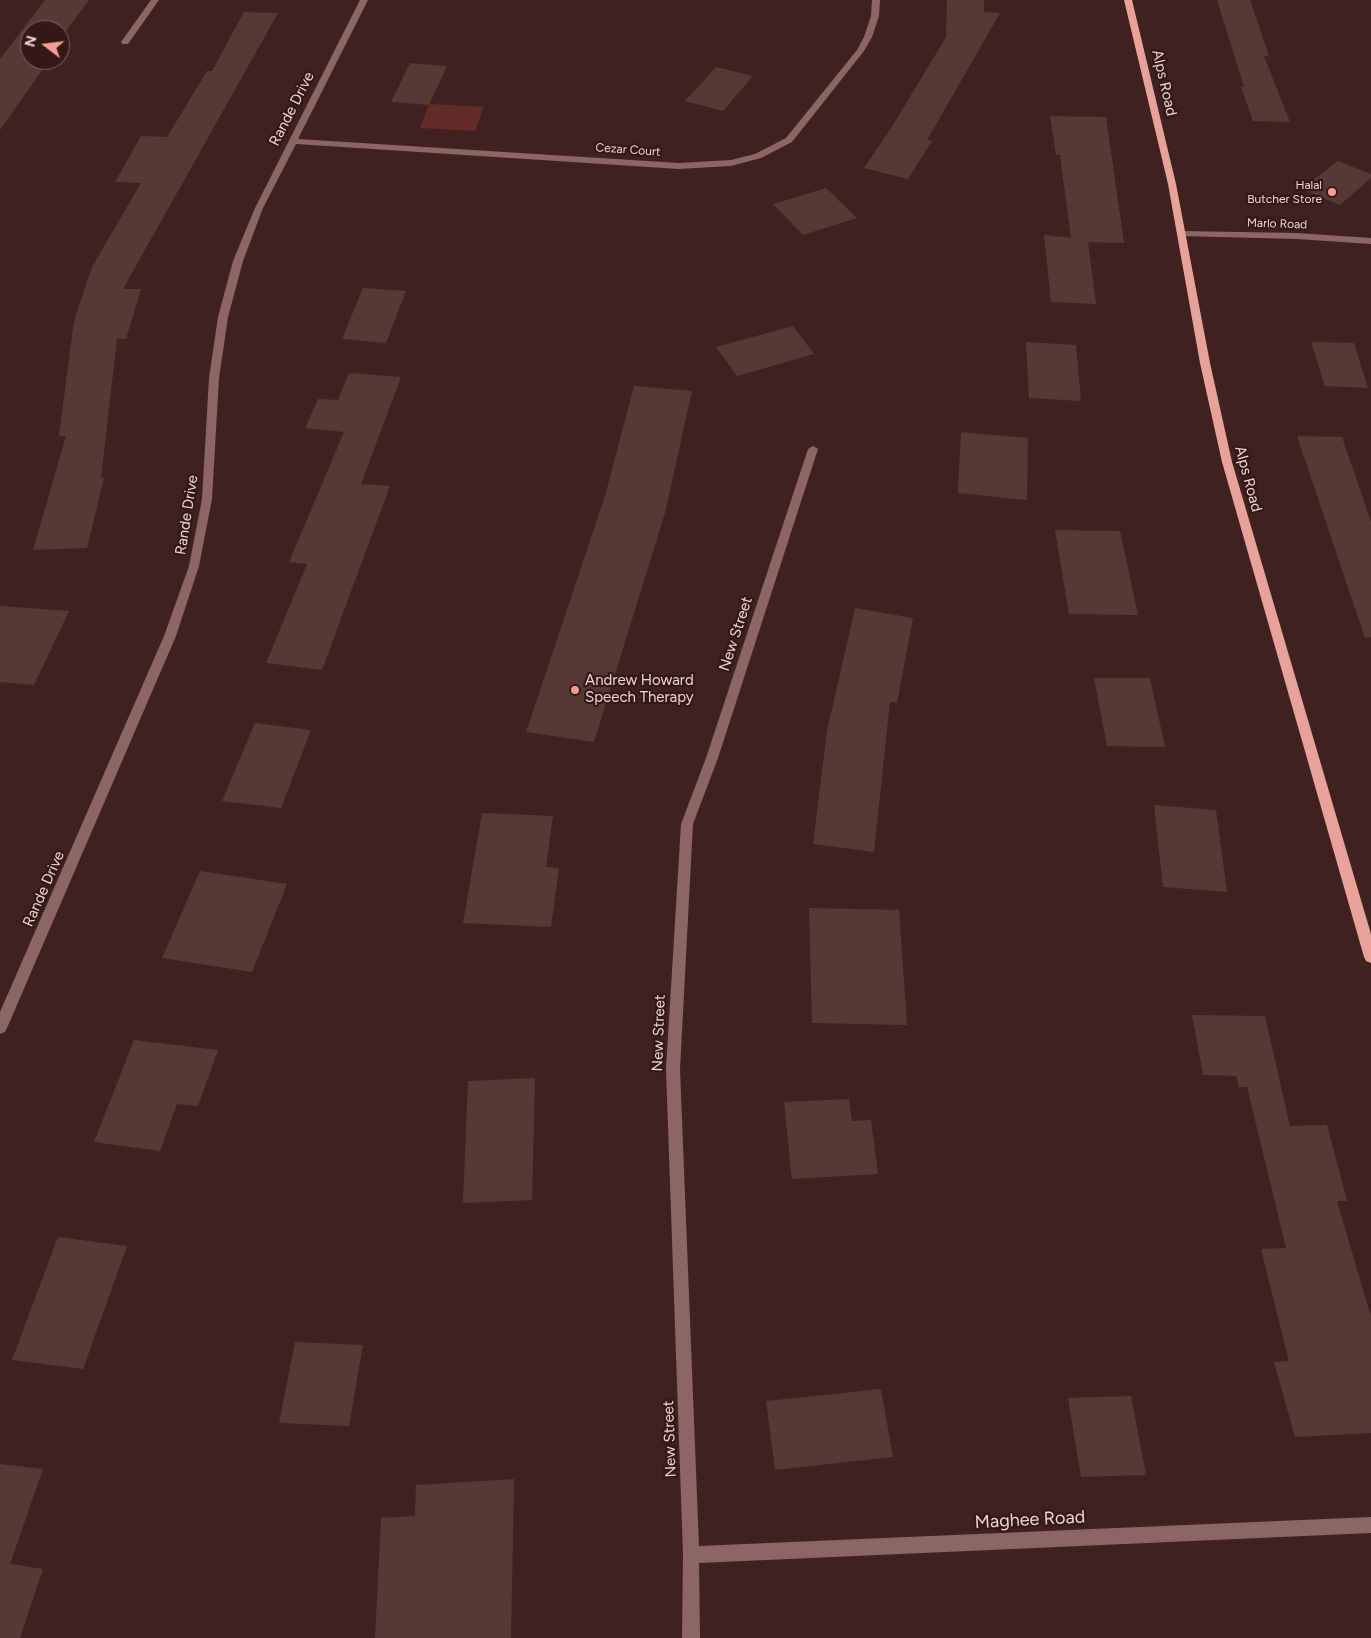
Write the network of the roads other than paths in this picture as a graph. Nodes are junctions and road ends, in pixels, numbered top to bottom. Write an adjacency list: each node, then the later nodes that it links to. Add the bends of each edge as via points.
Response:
1 (155, 0): 5 (street)
2 (364, 0): 6 (street, Rande Drive)
3 (876, 0): 6 (street, Cezar Court, via 875,16 860,51 789,140 758,156 731,163 679,166)
4 (1128, 0): 7 (main road, Alps Road)
5 (125, 42)
6 (292, 141): 11 (street, Rande Drive, via 245,243 223,317 214,378 207,499 194,566 170,636)
7 (1182, 234): 8 (street, Marlo Road); 10 (main road, Alps Road, via 1227,462)
8 (1371, 241)
9 (814, 449): 13 (street, New Street, via 712,758 687,824 673,1069)
10 (1371, 957)
11 (0, 1028)
12 (1371, 1525): 13 (street, Maghee Road)
13 (691, 1555): 14 (street, New Street)
14 (691, 1638)

